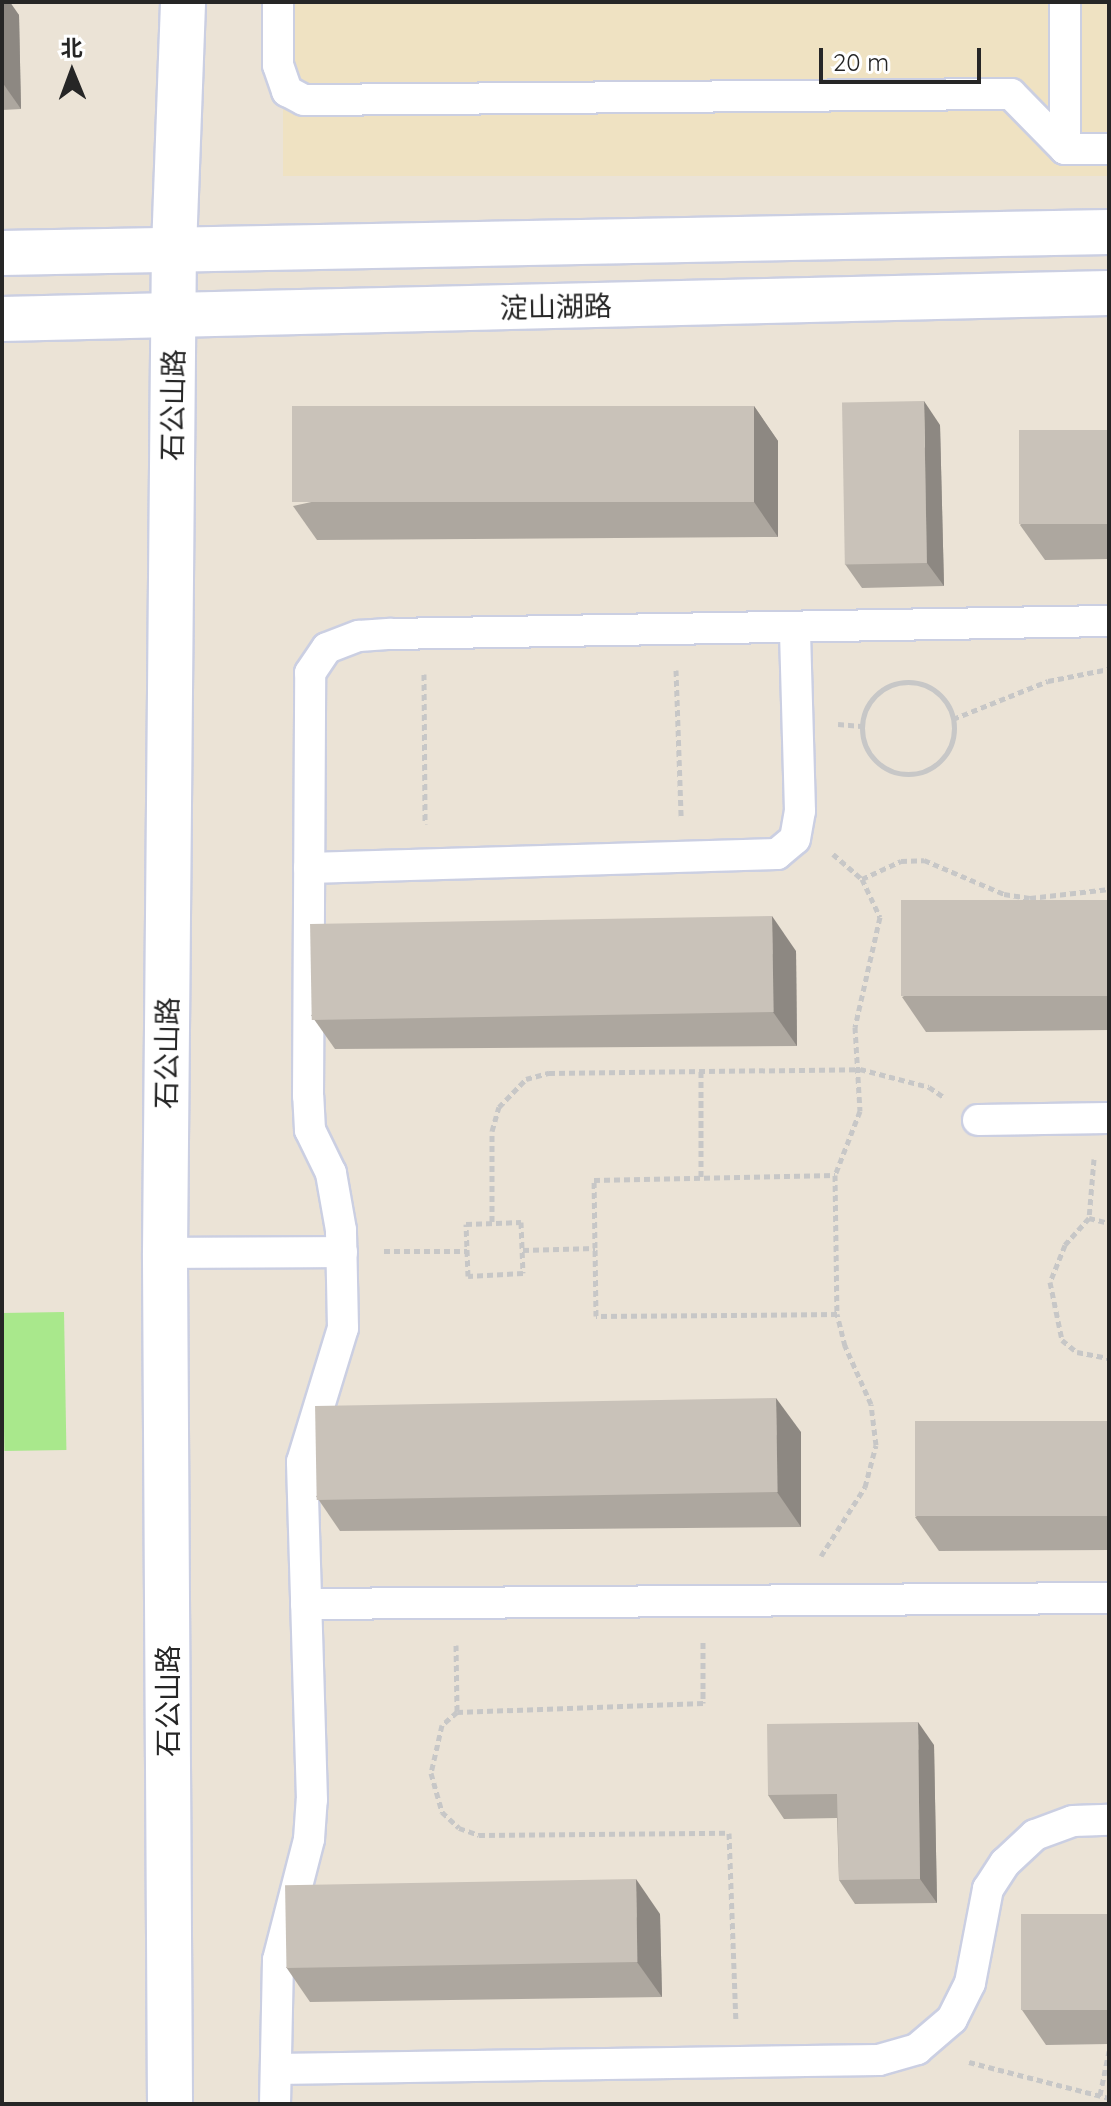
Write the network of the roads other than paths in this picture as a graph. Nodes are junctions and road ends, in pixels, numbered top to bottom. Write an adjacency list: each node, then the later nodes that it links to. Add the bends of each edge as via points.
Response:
1 (183, 2): 7 (street, 石公山路)
2 (278, 2): 4 (lane, via 278,65 287,91 304,100 1011,94)
3 (1065, 2): 4 (lane)
4 (1065, 149): 5 (lane)
5 (1109, 149)
6 (1109, 232): 7 (street)
7 (174, 249): 8 (street); 10 (street, 石公山路)
8 (2, 253)
9 (1109, 293): 10 (street, 淀山湖路)
10 (174, 316): 11 (street, 淀山湖路); 18 (street, 石公山路)
11 (2, 319)
12 (1109, 621): 13 (lane)
13 (795, 627): 14 (lane, via 423,633 359,636 327,648 310,673); 14 (lane, via 800,811 795,839 777,854)
14 (309, 868): 17 (lane, via 310,1130 331,1173)
15 (1102, 1118): 16 (lane)
16 (978, 1120)
17 (342, 1252): 18 (lane); 20 (lane, via 343,1328 302,1462)
18 (165, 1253): 23 (street, 石公山路)
19 (1109, 1598): 20 (lane)
20 (306, 1604): 22 (lane, via 312,1800 309,1839 278,1960)
21 (1109, 1820): 22 (lane, via 1073,1821 1035,1835 1005,1863 988,1889 970,1983 952,2019 917,2049 879,2060)
22 (276, 2069): 24 (lane)
23 (170, 2104)
24 (275, 2104)

